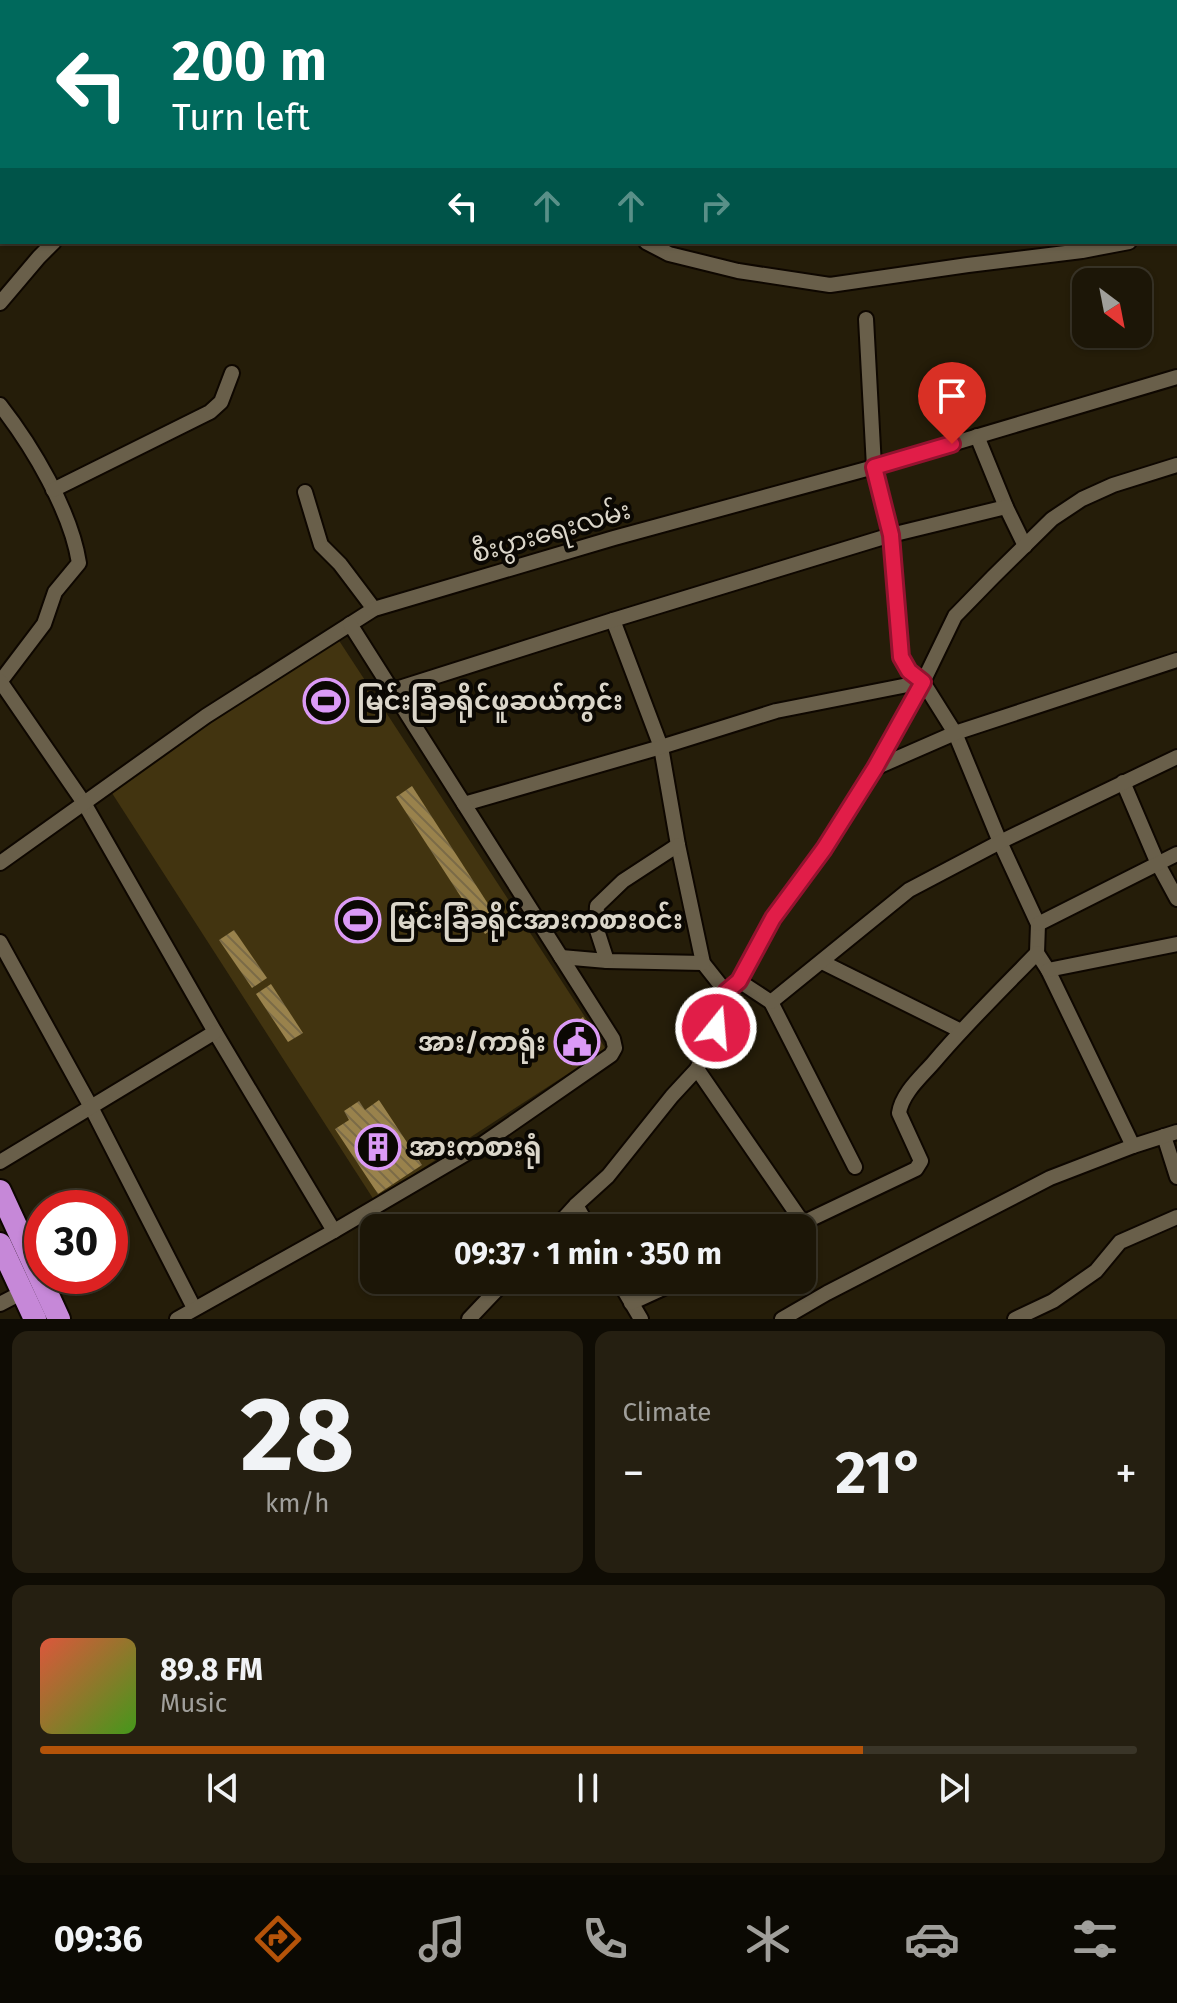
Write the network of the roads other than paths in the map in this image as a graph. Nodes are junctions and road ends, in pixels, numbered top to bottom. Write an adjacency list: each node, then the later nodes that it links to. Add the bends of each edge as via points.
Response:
1 (52, 244): 4 (street)
2 (650, 244): 3 (street, via 738,271 830,285)
3 (1119, 244)
4 (0, 303)
5 (866, 319): 11 (street)
6 (232, 373): 12 (street, via 221,402 210,412)
7 (1177, 377): 9 (street, စီးပွားရေးလမ်း)
8 (0, 405): 12 (street)
9 (977, 436): 11 (street, စီးပွားရေးလမ်း); 14 (street)
10 (1177, 465): 16 (street, via 1082,499)
11 (874, 467): 15 (street); 17 (street, စီးပွားရေးလမ်း)
12 (53, 490): 21 (street, via 79,563 55,592 44,624)
13 (305, 492): 17 (street, via 321,545)
14 (1006, 507): 15 (street); 16 (street)
15 (891, 535): 18 (street); 22 (street, via 901,657)
16 (1025, 546): 22 (street, via 955,616)
17 (374, 609): 19 (street, စီးပွားရေးလမ်း)
18 (613, 620): 23 (street); 25 (street)
19 (350, 624): 23 (street); 29 (street, စီးပွားရေးလမ်း, via 206,716)
20 (1177, 660): 24 (street)
21 (0, 682): 29 (street)
22 (923, 682): 24 (street); 25 (street, via 776,711); 27 (street)
23 (393, 690): 30 (street)
24 (955, 733): 27 (street); 31 (street)
25 (661, 747): 30 (street); 32 (street)
26 (1177, 757): 28 (street)
27 (875, 768): 46 (street, via 773,918)
28 (1123, 782): 31 (street); 35 (street)
29 (84, 803): 34 (street, စီးပွားရေးလမ်း); 50 (street)
30 (464, 804): 41 (street)
31 (1000, 842): 37 (street); 43 (street, via 909,890)
32 (678, 845): 42 (street, via 623,881 597,906 596,927); 44 (street)
33 (1177, 854): 35 (street)
34 (0, 863)
35 (1158, 864): 36 (street); 37 (street)
36 (1177, 899)
37 (1038, 924): 40 (street)
38 (0, 942): 52 (street)
39 (1177, 944): 45 (street)
40 (1037, 953): 45 (street); 49 (street)
41 (561, 957): 42 (street); 65 (street, via 613,1039 611,1055 484,1143)
42 (607, 961): 44 (street)
43 (822, 962): 48 (street); 49 (street)
44 (703, 963): 47 (street)
45 (1048, 970): 54 (street)
46 (739, 981): 47 (street); 48 (street)
47 (726, 992): 51 (street)
48 (771, 1002): 56 (street)
49 (961, 1031): 63 (street, via 901,1104 899,1113 921,1161 916,1169)
50 (215, 1032): 52 (street); 65 (street)
51 (697, 1069): 59 (street, via 608,1176); 62 (street)
52 (91, 1107): 55 (street); 73 (street)
53 (1171, 1134): 54 (street); 57 (street)
54 (1133, 1146): 79 (street, via 1050,1178)
55 (0, 1162)
56 (855, 1167)
57 (1177, 1177)
58 (0, 1191): 75 (highway)
59 (576, 1205): 60 (street); 61 (street)
60 (568, 1214)
61 (581, 1214)
62 (791, 1214)
63 (816, 1216)
64 (1177, 1217): 80 (street, via 1120,1242 1096,1271)
65 (334, 1231): 73 (street)
66 (0, 1244): 67 (highway)
67 (23, 1292): 72 (street); 74 (highway)
68 (493, 1294): 77 (street)
69 (626, 1294): 71 (street)
70 (651, 1294): 71 (street)
71 (631, 1303): 78 (street)
72 (0, 1304)
73 (194, 1308): 76 (street)
74 (35, 1319)
75 (59, 1319)
76 (177, 1319)
77 (469, 1319)
78 (641, 1319)
79 (782, 1319)
80 (1015, 1319)

